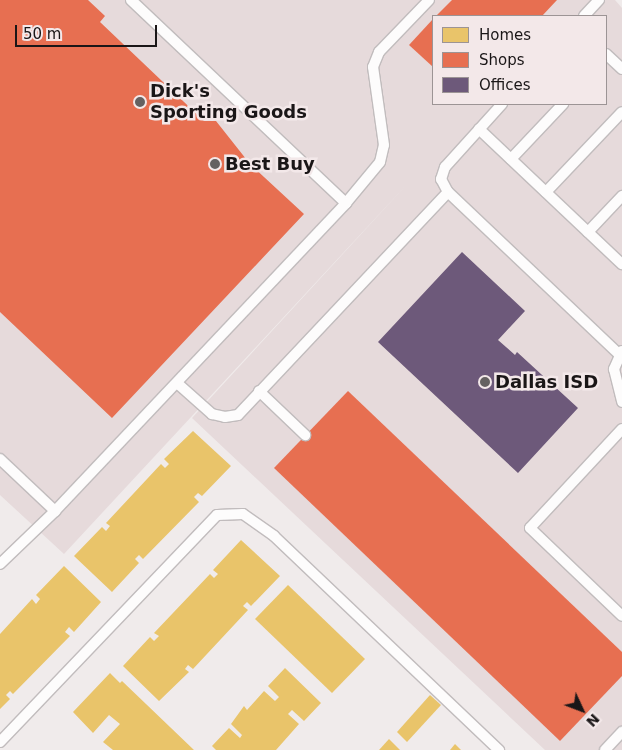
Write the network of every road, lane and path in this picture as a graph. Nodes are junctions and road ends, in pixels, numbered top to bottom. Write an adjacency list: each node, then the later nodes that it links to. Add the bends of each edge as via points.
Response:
1 (131, 0): 15 (lane)
2 (429, 0): 15 (lane, via 379,52 373,66 384,145 380,162)
3 (599, 0): 4 (lane)
4 (585, 15)
5 (607, 56): 6 (lane)
6 (622, 69)
7 (501, 105): 10 (lane)
8 (562, 105): 11 (lane)
9 (622, 112): 13 (lane)
10 (479, 129): 11 (lane); 12 (lane, via 445,167 441,180)
11 (511, 159): 13 (lane)
12 (448, 192): 18 (lane); 20 (lane)
13 (546, 192): 16 (lane)
14 (622, 196): 16 (lane)
15 (346, 203): 19 (lane)
16 (588, 232): 17 (lane)
17 (622, 264)
18 (621, 352): 21 (lane, via 614,369)
19 (177, 383): 20 (lane, via 212,414 225,417 238,415); 25 (lane)
20 (260, 391): 23 (lane)
21 (622, 402)
22 (622, 429): 27 (lane, via 530,528)
23 (305, 435)
24 (0, 459): 25 (lane)
25 (56, 511): 26 (lane)
26 (0, 564)
27 (622, 616)
28 (622, 732): 31 (lane)
29 (0, 742): 30 (lane, via 217,514 243,514 274,536)
30 (499, 750)
31 (605, 750)

